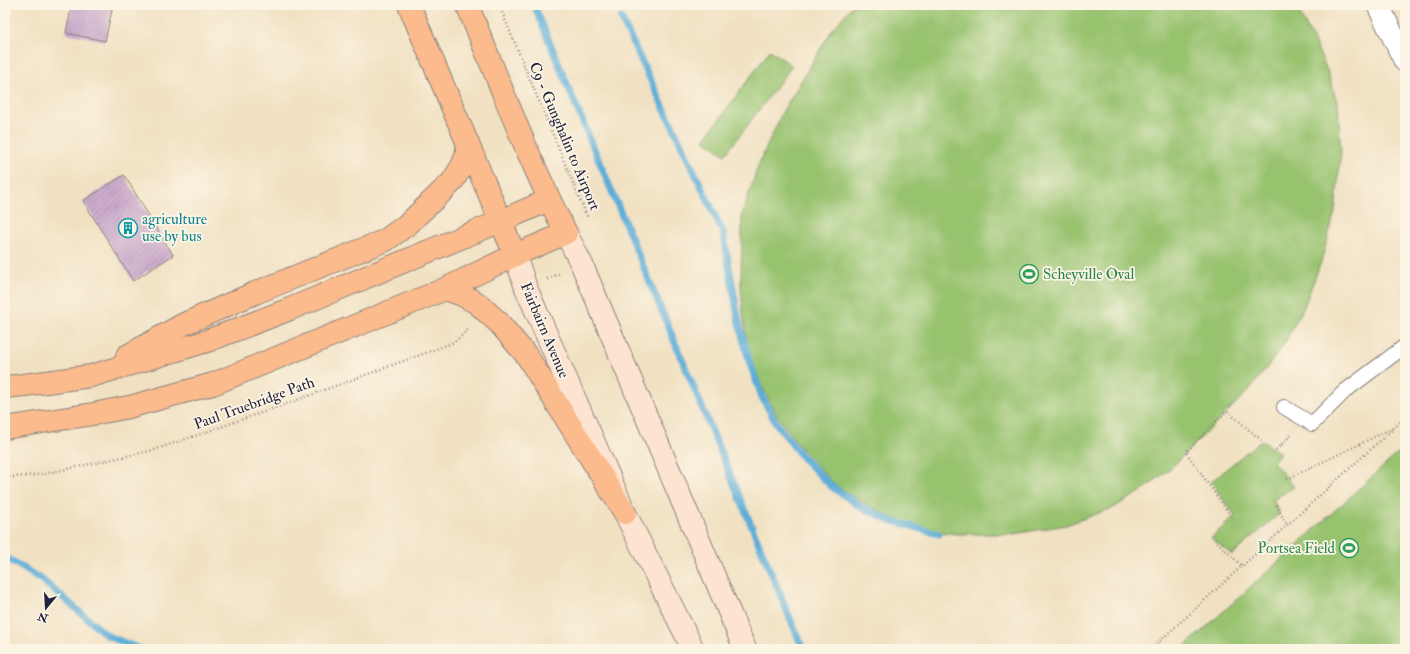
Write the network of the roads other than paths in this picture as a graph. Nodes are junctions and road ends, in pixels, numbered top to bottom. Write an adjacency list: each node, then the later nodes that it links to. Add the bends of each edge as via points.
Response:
1 (409, 5): 5 (main road, Fairbairn Avenue)
2 (467, 5): 6 (main road)
3 (1378, 5): 4 (street)
4 (1405, 61)
5 (468, 143): 7 (main road, Fairbairn Avenue); 12 (main road, via 462,166 452,182 408,224 386,240 184,324)
6 (549, 200): 7 (main road); 8 (main road)
7 (501, 221): 9 (main road, Fairbairn Avenue); 12 (main road, via 290,309 206,341)
8 (566, 233): 9 (main road); 18 (main road, via 582,264)
9 (515, 255): 10 (main road); 16 (main road, Fairbairn Avenue, via 526,288)
10 (445, 290): 15 (main road, via 213,384 129,407); 16 (main road, via 470,299 485,310 510,336 537,370)
11 (1405, 346): 14 (lane, via 1345,391 1312,424)
12 (91, 376): 13 (main road)
13 (5, 387)
14 (1284, 407)
15 (5, 428)
16 (625, 512): 17 (main road, Fairbairn Avenue)
17 (693, 649)
18 (745, 649)

